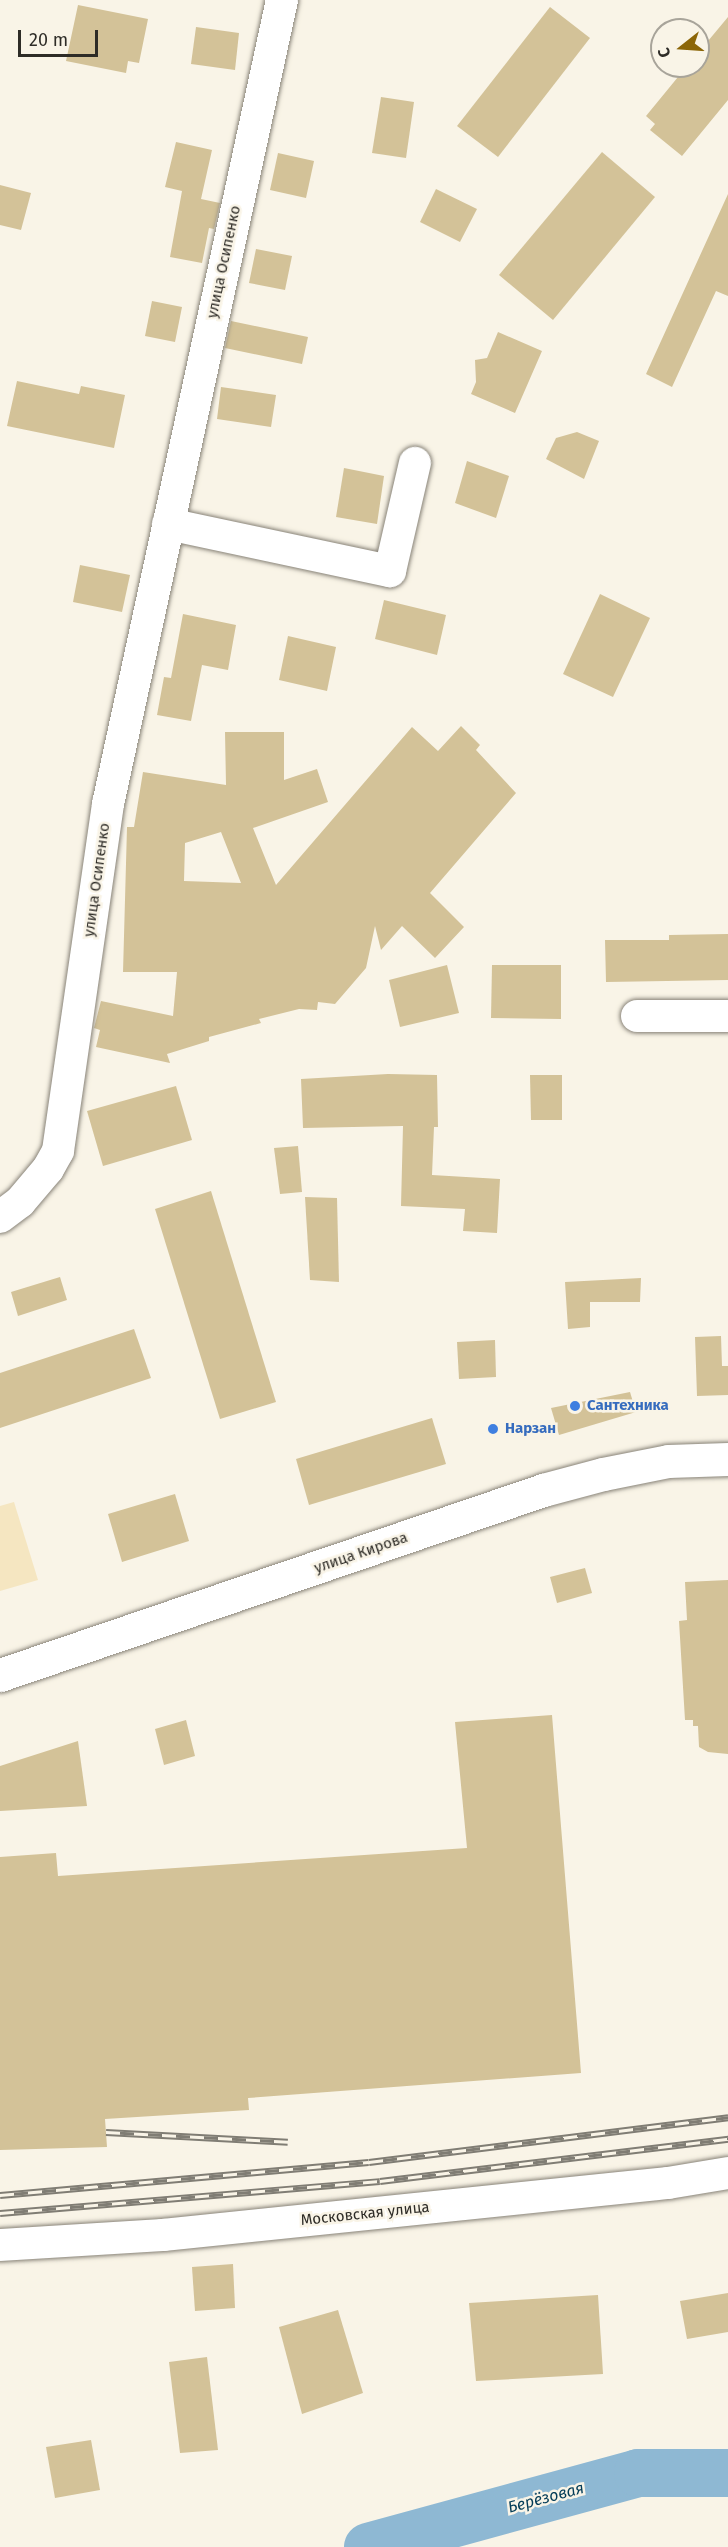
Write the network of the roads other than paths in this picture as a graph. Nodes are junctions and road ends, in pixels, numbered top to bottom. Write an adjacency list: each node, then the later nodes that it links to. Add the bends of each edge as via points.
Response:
1 (282, 0): 3 (street, улица Осипенко)
2 (415, 463): 3 (street, via 390,571)
3 (168, 524): 6 (street, улица Осипенко, via 108,804 58,1151 20,1202)
4 (637, 1016): 5 (street)
5 (728, 1016)
6 (0, 1217)
7 (728, 1459): 8 (street, улица Кирова, via 668,1461 543,1490)
8 (0, 1676)
9 (728, 2173): 10 (street, Московская улица, via 668,2183 163,2235)
10 (0, 2245)

